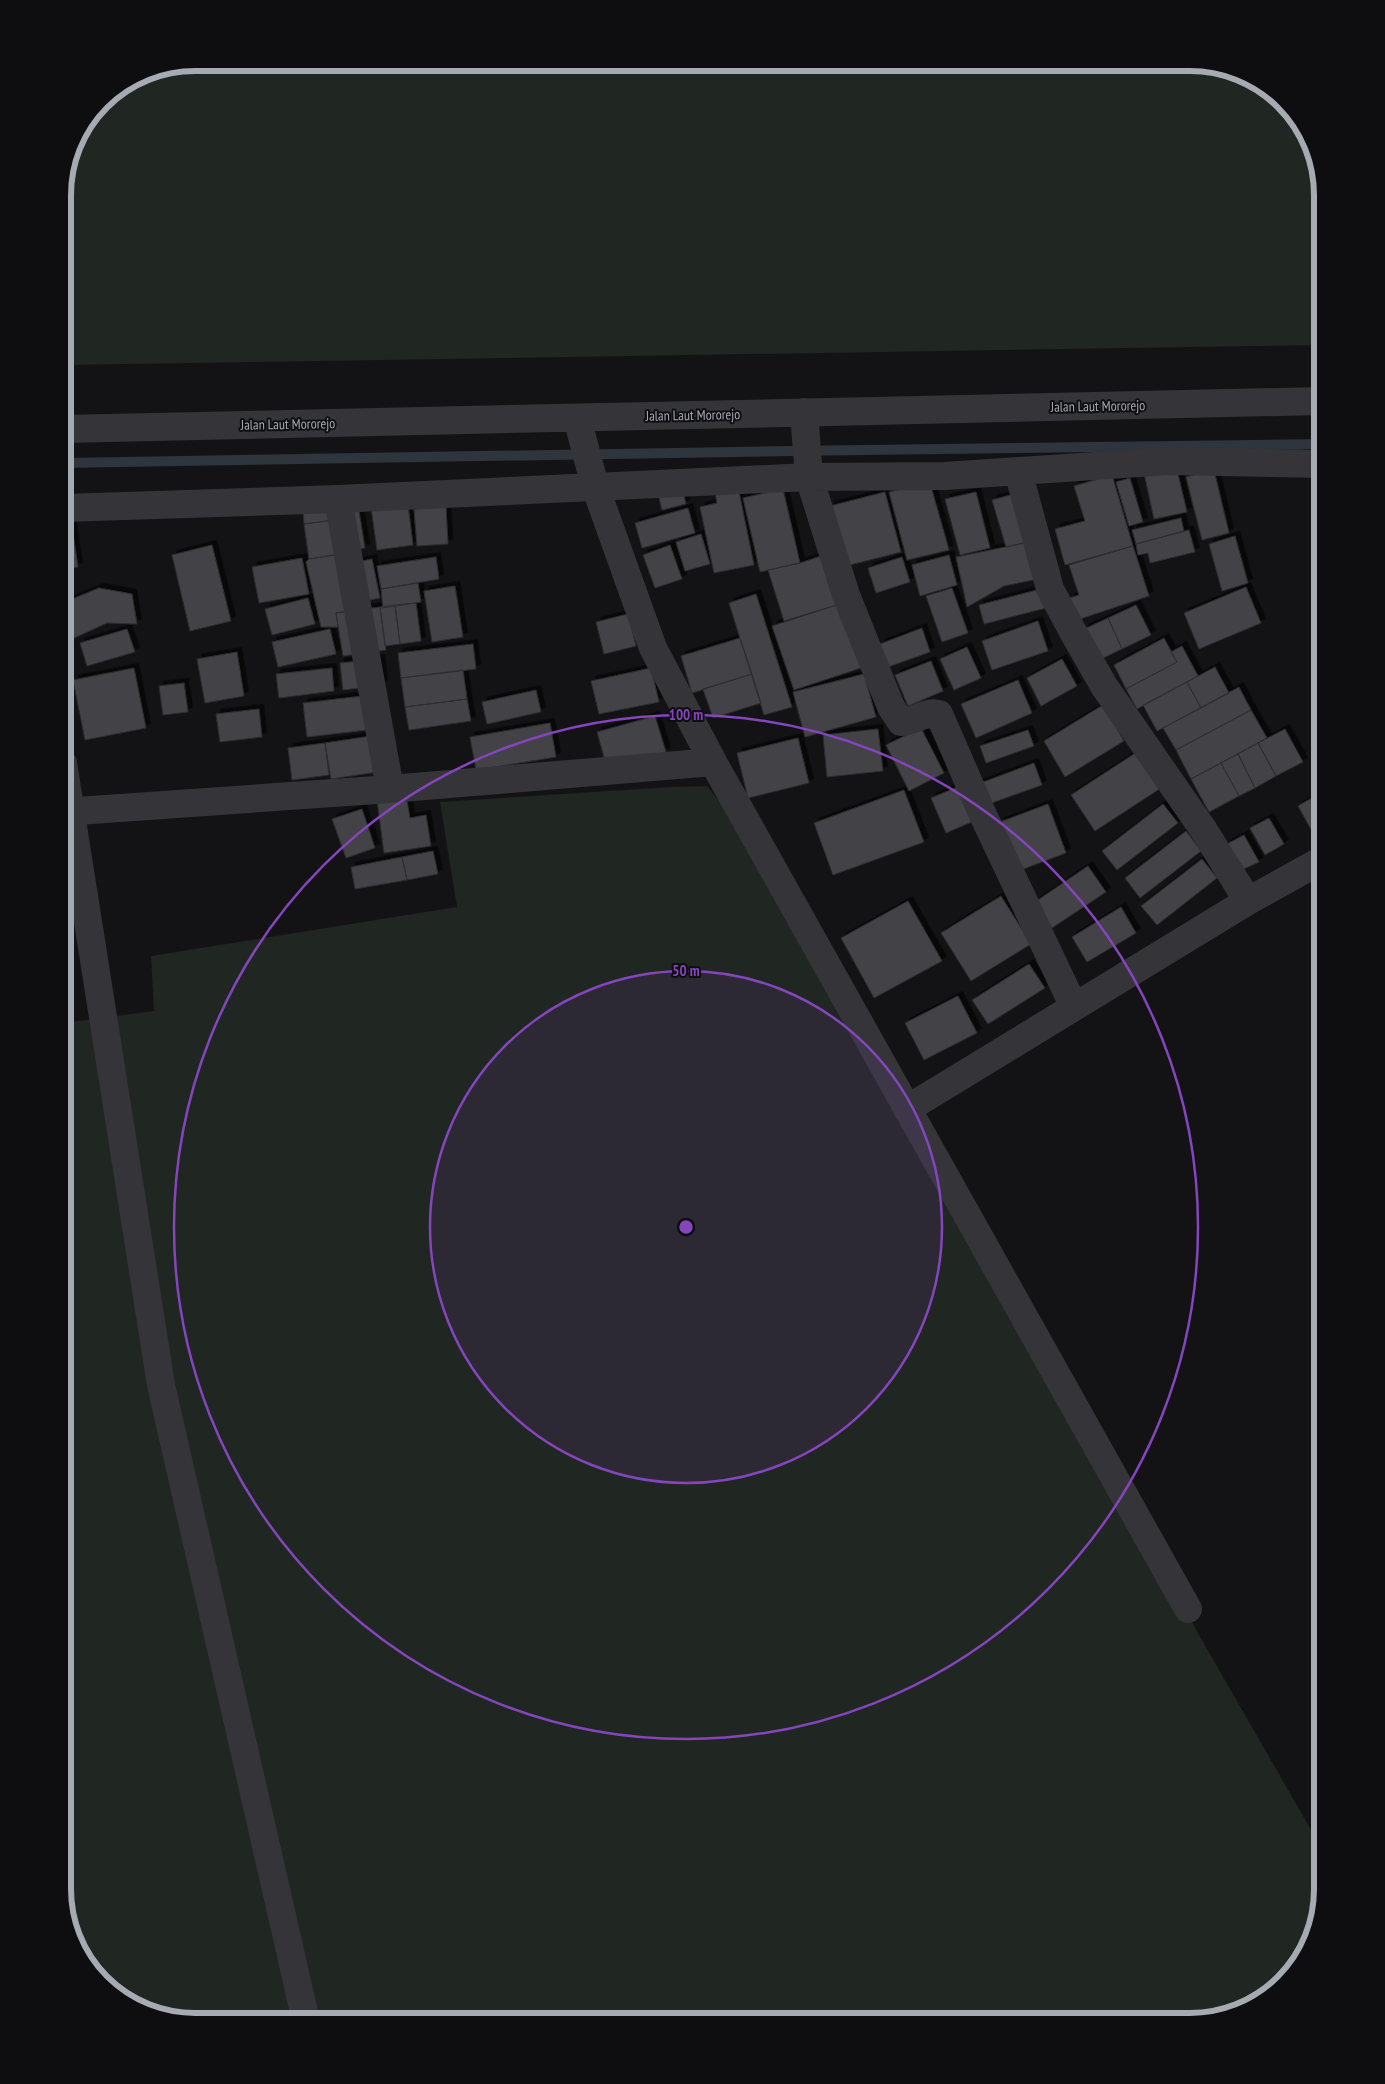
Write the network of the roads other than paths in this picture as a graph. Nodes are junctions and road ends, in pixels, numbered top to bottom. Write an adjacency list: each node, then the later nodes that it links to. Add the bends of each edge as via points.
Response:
1 (1314, 401): 2 (street, Jalan Laut Mororejo)
2 (804, 418): 4 (street, Jalan Laut Mororejo); 7 (street)
3 (72, 429): 4 (street, Jalan Laut Mororejo)
4 (580, 430): 8 (street)
5 (1314, 464): 6 (street, via 1169,461)
6 (1018, 471): 7 (street, via 945,476); 16 (street, via 1050,589 1059,606 1104,686 1192,813)
7 (808, 472): 8 (street); 17 (street, via 846,595 891,708 901,722 933,712 939,714)
8 (594, 482): 9 (street); 11 (street, via 653,648)
9 (338, 499): 10 (street); 12 (street)
10 (72, 508)
11 (713, 762): 12 (street); 18 (street)
12 (390, 789): 13 (street)
13 (72, 812)
14 (72, 846): 20 (street, via 161,1385)
15 (1314, 865): 16 (street)
16 (1248, 902): 17 (street)
17 (1074, 1007): 18 (street)
18 (907, 1109): 19 (street)
19 (1188, 1608)
20 (304, 2012)

